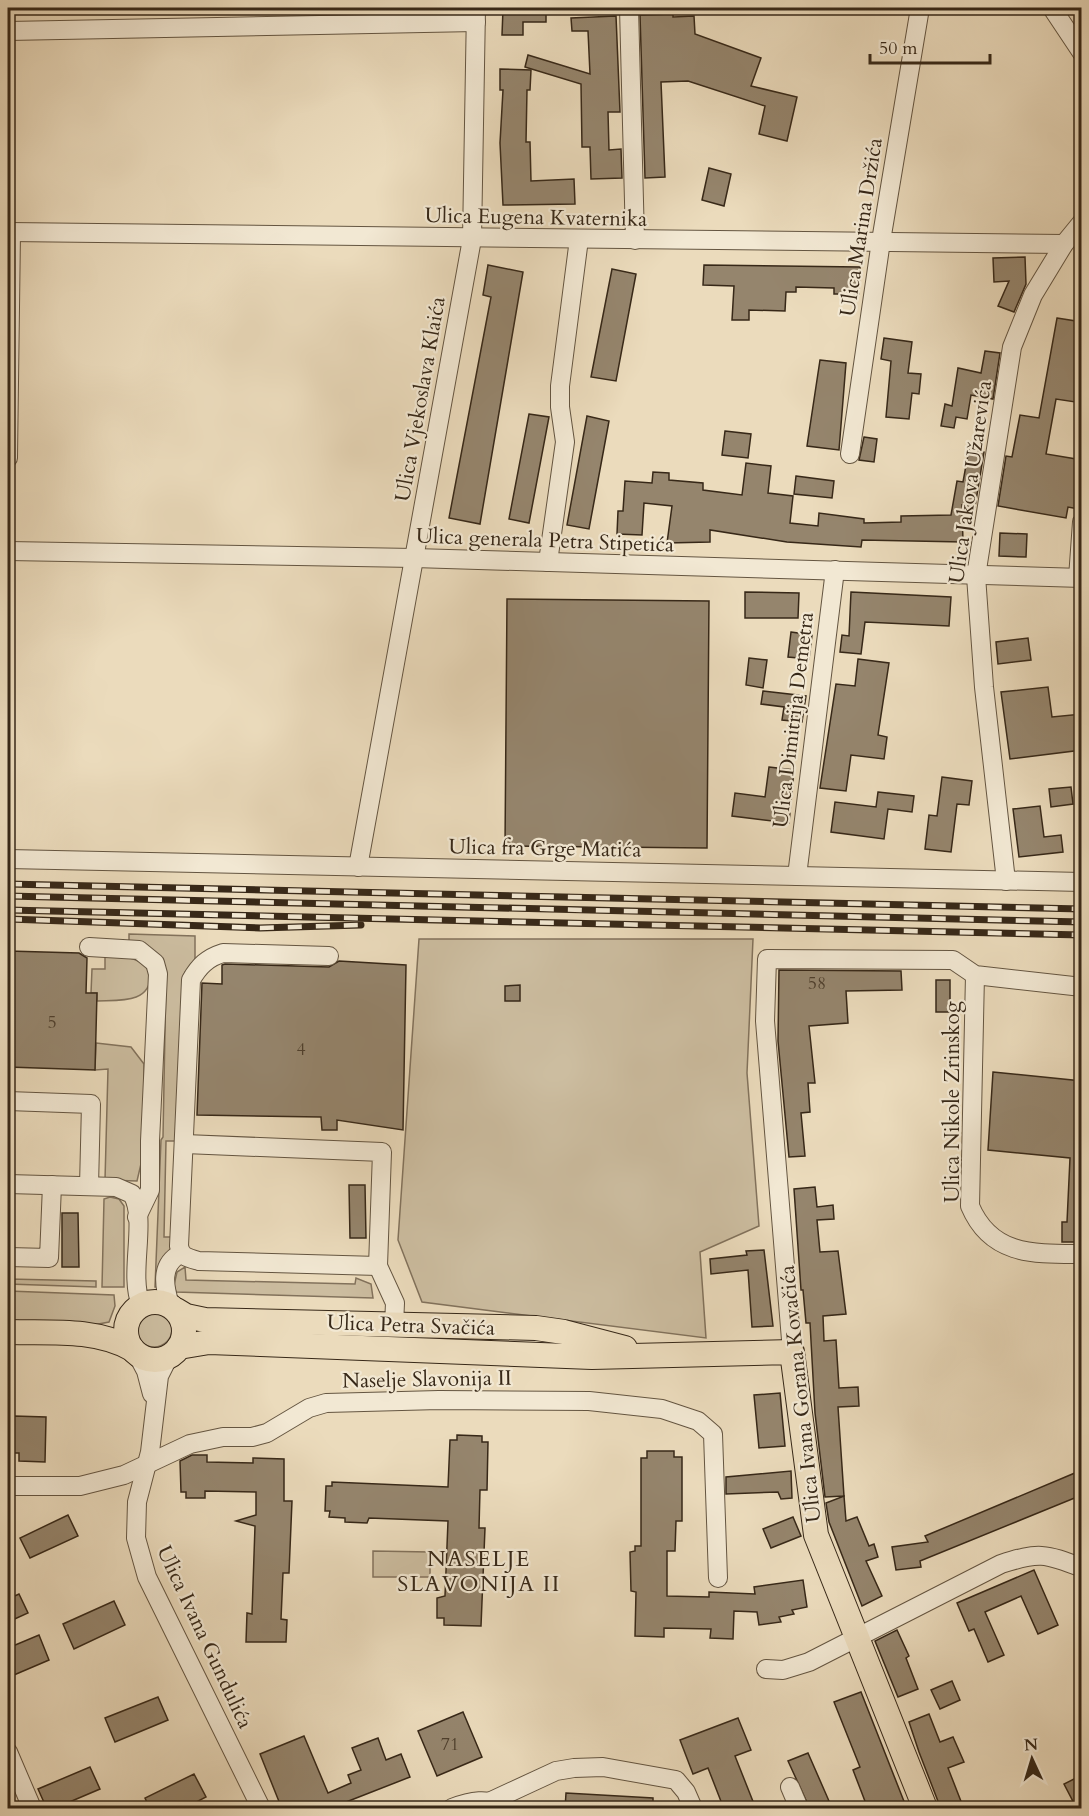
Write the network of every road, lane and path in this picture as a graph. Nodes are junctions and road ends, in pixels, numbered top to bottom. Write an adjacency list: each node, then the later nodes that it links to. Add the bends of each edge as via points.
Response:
1 (629, 8): 11 (street)
2 (920, 8): 12 (street, Ulica Marina Držića)
3 (1052, 8): 6 (street)
4 (476, 15): 5 (street); 9 (street, Ulica Vjekoslava Klaića)
5 (8, 32)
6 (1082, 53)
7 (1082, 222): 13 (street, Ulica Jakova Užarevića)
8 (9, 232): 9 (street, Ulica Eugena Kvaternika); 15 (street)
9 (472, 239): 10 (street, Ulica Eugena Kvaternika); 18 (street, Ulica Vjekoslava Klaića)
10 (579, 240): 11 (street, Ulica Eugena Kvaternika); 19 (street, via 560,386 565,442)
11 (636, 240): 12 (street, Ulica Eugena Kvaternika)
12 (881, 241): 13 (street, Ulica Eugena Kvaternika); 14 (street, Ulica Marina Držića)
13 (1064, 244): 21 (street, Ulica Jakova Užarevića, via 1033,295 1012,346)
14 (850, 454)
15 (8, 458)
16 (1082, 522): 22 (street)
17 (8, 551): 18 (street, Ulica generala Petra Stipetića)
18 (414, 558): 19 (street, Ulica generala Petra Stipetića); 24 (street, Ulica Vjekoslava Klaića)
19 (548, 562): 20 (street, Ulica generala Petra Stipetića)
20 (835, 570): 21 (street, Ulica generala Petra Stipetića); 25 (street, Ulica Dimitrija Demetra)
21 (976, 576): 22 (street, Ulica generala Petra Stipetića); 26 (street, Ulica Jakova Užarevića)
22 (1080, 578)
23 (8, 859): 24 (street, Ulica fra Grge Matića)
24 (358, 867): 25 (street, Ulica fra Grge Matića)
25 (797, 876): 26 (street, Ulica fra Grge Matića)
26 (1006, 881): 27 (street, Ulica fra Grge Matića)
27 (1082, 882)
28 (89, 947): 37 (street, via 139,950 155,963 158,986 150,1190)
29 (329, 956): 33 (street, via 223,954 211,957 198,968 191,980)
30 (975, 975): 31 (street); 39 (street, Ulica Nikole Zrinskog, via 970,1206 978,1224 998,1242 1035,1254); 49 (street, Ulica Ivana Gorana Kovačića, via 953,960 767,959 765,1021)
31 (1082, 987)
32 (8, 1101): 36 (street, via 91,1104)
33 (185, 1144): 38 (street); 41 (street, via 381,1152)
34 (8, 1184): 35 (street)
35 (52, 1185): 36 (street); 40 (street, via 49,1258)
36 (89, 1186): 37 (street, via 116,1187 132,1194)
37 (136, 1209): 43 (street)
38 (180, 1254): 41 (street, via 199,1261); 42 (street, via 166,1268 165,1285)
39 (1082, 1254)
40 (8, 1257)
41 (378, 1266): 44 (street, via 395,1303)
42 (173, 1308): 43 (main road, via 161,1302); 44 (main road, Ulica Petra Svačića, via 205,1320); 48 (main road, via 184,1328)
43 (135, 1310): 46 (main road, via 109,1328); 47 (main road, via 125,1333)
44 (394, 1325): 50 (main road, Ulica Petra Svačića, via 536,1328)
45 (8, 1332): 46 (main road)
46 (82, 1334): 47 (main road, via 120,1342)
47 (134, 1351): 48 (main road, via 153,1360); 51 (street, via 149,1379)
48 (174, 1351): 50 (main road, Ulica Petra Svačića, via 209,1342 592,1357); 51 (street, via 159,1376)
49 (792, 1352): 50 (main road, Ulica Petra Svačića); 56 (main road, Ulica Ivana Gorana Kovačića, via 816,1535)
50 (646, 1354)
51 (154, 1408): 52 (street, Ulica Ivana Gundulića)
52 (145, 1467): 53 (street, Naselje Slavonija II, via 80,1486); 55 (street, Naselje Slavonija II, via 203,1440 267,1433 309,1408 326,1403 542,1400 662,1409 698,1421 713,1434); 62 (street, Ulica Ivana Gundulića, via 135,1522 147,1577)
53 (8, 1486)
54 (1082, 1568): 56 (street, via 1033,1554 1001,1564)
55 (718, 1578)
56 (856, 1636): 57 (street, via 809,1662 783,1670); 66 (main road, Ulica Ivana Gorana Kovačića)
57 (766, 1669)
58 (8, 1752): 61 (street)
59 (790, 1787): 65 (street)
60 (498, 1805): 63 (street, via 470,1801); 64 (street, via 556,1771 597,1767 676,1780)
61 (32, 1809)
62 (261, 1809)
63 (452, 1809)
64 (693, 1809)
65 (799, 1809)
66 (925, 1809)

